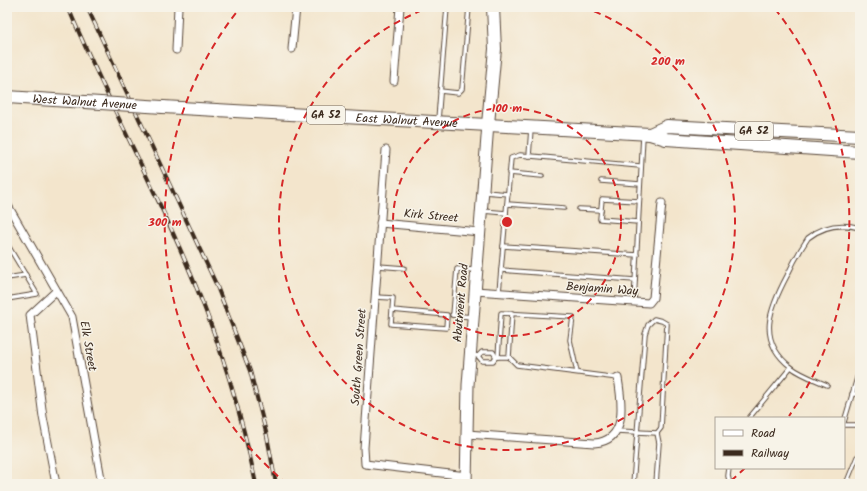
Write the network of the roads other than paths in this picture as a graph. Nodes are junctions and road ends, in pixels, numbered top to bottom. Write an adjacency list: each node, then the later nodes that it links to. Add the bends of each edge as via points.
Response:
1 (178, 7): 8 (street)
2 (296, 7): 7 (street)
3 (400, 7): 9 (street)
4 (447, 7): 10 (lane)
5 (469, 7): 10 (lane, via 462,89 458,93)
6 (493, 7): 14 (main road, via 495,49)
7 (292, 49)
8 (176, 50)
9 (394, 81)
10 (440, 91): 13 (lane)
11 (7, 97): 12 (main road, West Walnut Avenue / GA 52, bridge)
12 (163, 107): 13 (main road, East Walnut Avenue / GA 52)
13 (438, 121): 14 (main road, East Walnut Avenue / GA 52)
14 (488, 124): 15 (main road, East Walnut Avenue / GA 52); 26 (main road, Abutment Road)
15 (531, 126): 16 (main road, East Walnut Avenue / GA 52); 20 (lane)
16 (646, 133): 17 (main road, East Walnut Avenue / GA 52, via 667,126); 19 (main road, East Walnut Avenue / GA 52, via 666,139); 21 (lane)
17 (860, 136)
18 (386, 150): 38 (street, South Green Street)
19 (860, 152)
20 (529, 156): 21 (lane); 22 (lane, via 511,158)
21 (640, 166): 25 (lane)
22 (509, 173): 23 (lane); 27 (lane)
23 (542, 176)
24 (601, 181): 25 (lane)
25 (640, 184): 28 (lane)
26 (483, 192): 27 (lane); 35 (main road, Abutment Road)
27 (508, 194): 31 (lane)
28 (639, 201): 34 (lane, via 602,199); 37 (lane)
29 (662, 203): 56 (street, Benjamin Way, via 653,298 649,303)
30 (7, 204): 51 (street, Elk Street)
31 (507, 204): 32 (lane); 36 (lane)
32 (564, 208)
33 (579, 209): 34 (lane)
34 (601, 210): 37 (lane, via 600,218)
35 (482, 211): 36 (lane); 40 (main road, Abutment Road)
36 (506, 213): 42 (lane)
37 (638, 222): 43 (lane)
38 (380, 223): 40 (street, Kirk Street); 44 (street, South Green Street)
39 (860, 228): 65 (lane, via 841,225 817,231 808,238 775,300 769,315 771,341)
40 (480, 232): 46 (main road, Abutment Road)
41 (7, 244): 48 (lane)
42 (503, 246): 43 (lane); 47 (lane)
43 (637, 255): 50 (lane)
44 (377, 266): 45 (lane); 54 (street, South Green Street)
45 (404, 268)
46 (477, 270): 52 (main road, Abutment Road); 60 (lane, via 457,269)
47 (501, 270): 50 (lane); 53 (lane)
48 (26, 275): 49 (lane); 55 (lane, via 37,294)
49 (7, 278)
50 (635, 280): 56 (lane)
51 (56, 291): 83 (street, via 30,315 42,417); 84 (street, Elk Street, via 72,317)
52 (475, 291): 53 (street, Benjamin Way); 61 (main road, Abutment Road)
53 (499, 292): 56 (street, Benjamin Way)
54 (375, 297): 57 (lane, via 393,298); 82 (street, South Green Street, via 365,464)
55 (7, 299)
56 (634, 302)
57 (392, 310): 59 (lane); 59 (lane, via 391,324 446,328)
58 (512, 313): 63 (lane, via 501,313); 64 (lane); 67 (lane, via 572,316 570,340)
59 (447, 315): 60 (lane)
60 (453, 315): 61 (lane)
61 (473, 317): 62 (main road, Abutment Road)
62 (474, 355): 63 (lane, via 493,352); 63 (lane, via 482,361 493,361); 78 (main road, Abutment Road)
63 (497, 357): 64 (lane)
64 (509, 357): 67 (lane, via 516,365)
65 (791, 367): 69 (lane); 72 (lane)
66 (860, 368): 70 (lane)
67 (577, 372): 68 (lane)
68 (618, 378): 76 (street, via 621,396)
69 (827, 385)
70 (852, 394): 71 (lane); 73 (lane)
71 (860, 394)
72 (750, 417)
73 (845, 418)
74 (845, 425): 75 (lane)
75 (860, 425)
76 (617, 431): 77 (lane); 78 (street, via 607,442 594,443)
77 (638, 432): 79 (lane); 79 (lane, via 645,334 648,325 654,320 667,324 661,428); 85 (lane)
78 (467, 434): 82 (main road, Abutment Road)
79 (657, 434): 86 (lane, via 659,443)
80 (860, 455): 88 (lane)
81 (729, 469): 87 (lane)
82 (467, 480)
83 (56, 484)
84 (102, 484)
85 (633, 484)
86 (656, 484)
87 (730, 484)
88 (846, 484)

